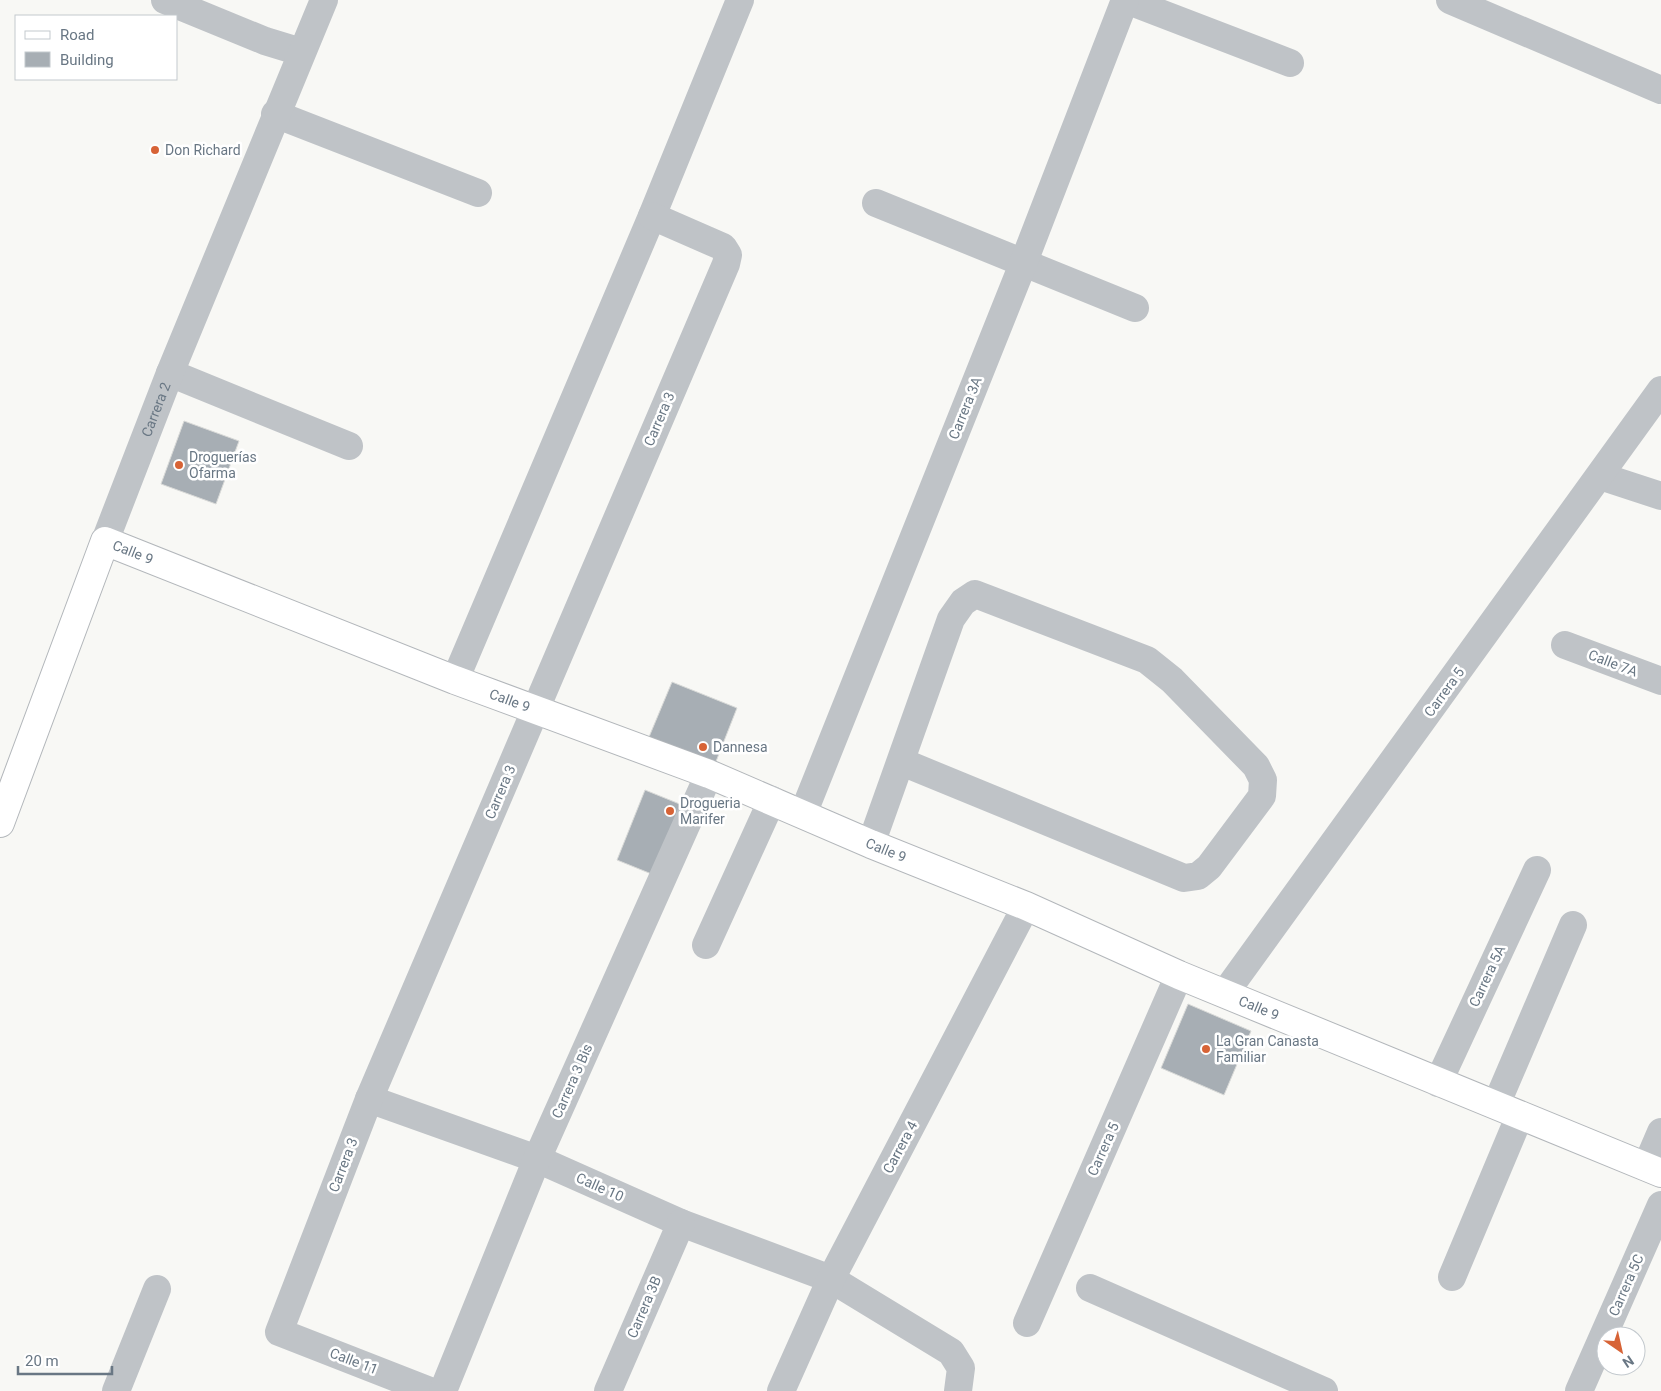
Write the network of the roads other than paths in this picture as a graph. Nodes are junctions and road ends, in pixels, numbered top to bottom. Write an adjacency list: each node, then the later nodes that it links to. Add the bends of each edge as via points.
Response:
1 (165, 0): 6 (street)
2 (324, 0): 6 (street, Carrera 2)
3 (740, 0): 12 (street)
4 (1126, 0): 7 (street); 13 (street, Carrera 3A)
5 (1450, 0): 8 (street)
6 (301, 52): 9 (street, Carrera 2)
7 (1290, 62)
8 (1661, 90)
9 (275, 114): 10 (street); 15 (street, Carrera 2)
10 (478, 193)
11 (876, 202): 13 (street)
12 (652, 216): 23 (street); 25 (street, Carrera 3, via 723,247 728,254 726,264)
13 (1023, 264): 14 (street); 29 (street, Carrera 3A)
14 (1135, 308)
15 (170, 373): 18 (street); 21 (street, Carrera 2)
16 (1661, 390): 17 (street, Carrera 5)
17 (1651, 421): 19 (street, Carrera 5)
18 (349, 446)
19 (1600, 476): 20 (street); 37 (street, Carrera 5)
20 (1661, 496)
21 (105, 541): 23 (main road, Calle 9); 30 (main road, Carrera 2)
22 (1565, 644): 24 (street, Calle 7A)
23 (455, 680): 25 (main road, Calle 9)
24 (1661, 681)
25 (536, 709): 27 (main road, Calle 9); 39 (street, Carrera 3)
26 (902, 762): 26 (street, via 952,619 963,602 975,594 1147,660 1172,680 1256,766 1262,780 1262,796 1208,867 1198,876 1184,878); 31 (street)
27 (709, 774): 28 (main road, Calle 9); 42 (street, Carrera 3 Bis)
28 (772, 800): 29 (main road, Calle 9); 35 (street)
29 (803, 814): 31 (main road, Calle 9)
30 (0, 823)
31 (871, 844): 33 (main road, Calle 9)
32 (1537, 870): 38 (street, Carrera 5A)
33 (1026, 906): 36 (main road, Calle 9); 47 (street, Carrera 4)
34 (1573, 925): 40 (street)
35 (706, 945)
36 (1179, 975): 37 (main road, Calle 9); 50 (street, Carrera 5)
37 (1225, 993): 38 (main road, Calle 9)
38 (1438, 1083): 40 (main road, Calle 9)
39 (369, 1099): 42 (street, Calle 10); 51 (street, Carrera 3)
40 (1508, 1110): 43 (main road, Calle 9); 46 (street)
41 (1661, 1132): 43 (street)
42 (537, 1159): 45 (street, Calle 10); 54 (street, Carrera 3 Bis)
43 (1653, 1170)
44 (1661, 1206): 59 (street, Carrera 5C)
45 (681, 1223): 47 (street, Calle 10); 55 (street, Carrera 3B)
46 (1452, 1277)
47 (830, 1279): 56 (street, Carrera 4); 57 (street, Calle 10, via 951,1352 961,1368)
48 (1090, 1288): 58 (street)
49 (157, 1289): 52 (street)
50 (1026, 1323)
51 (279, 1332): 53 (street, Calle 11)
52 (116, 1391)
53 (430, 1391)
54 (443, 1391)
55 (608, 1391)
56 (781, 1391)
57 (958, 1391)
58 (1324, 1391)
59 (1579, 1391)

